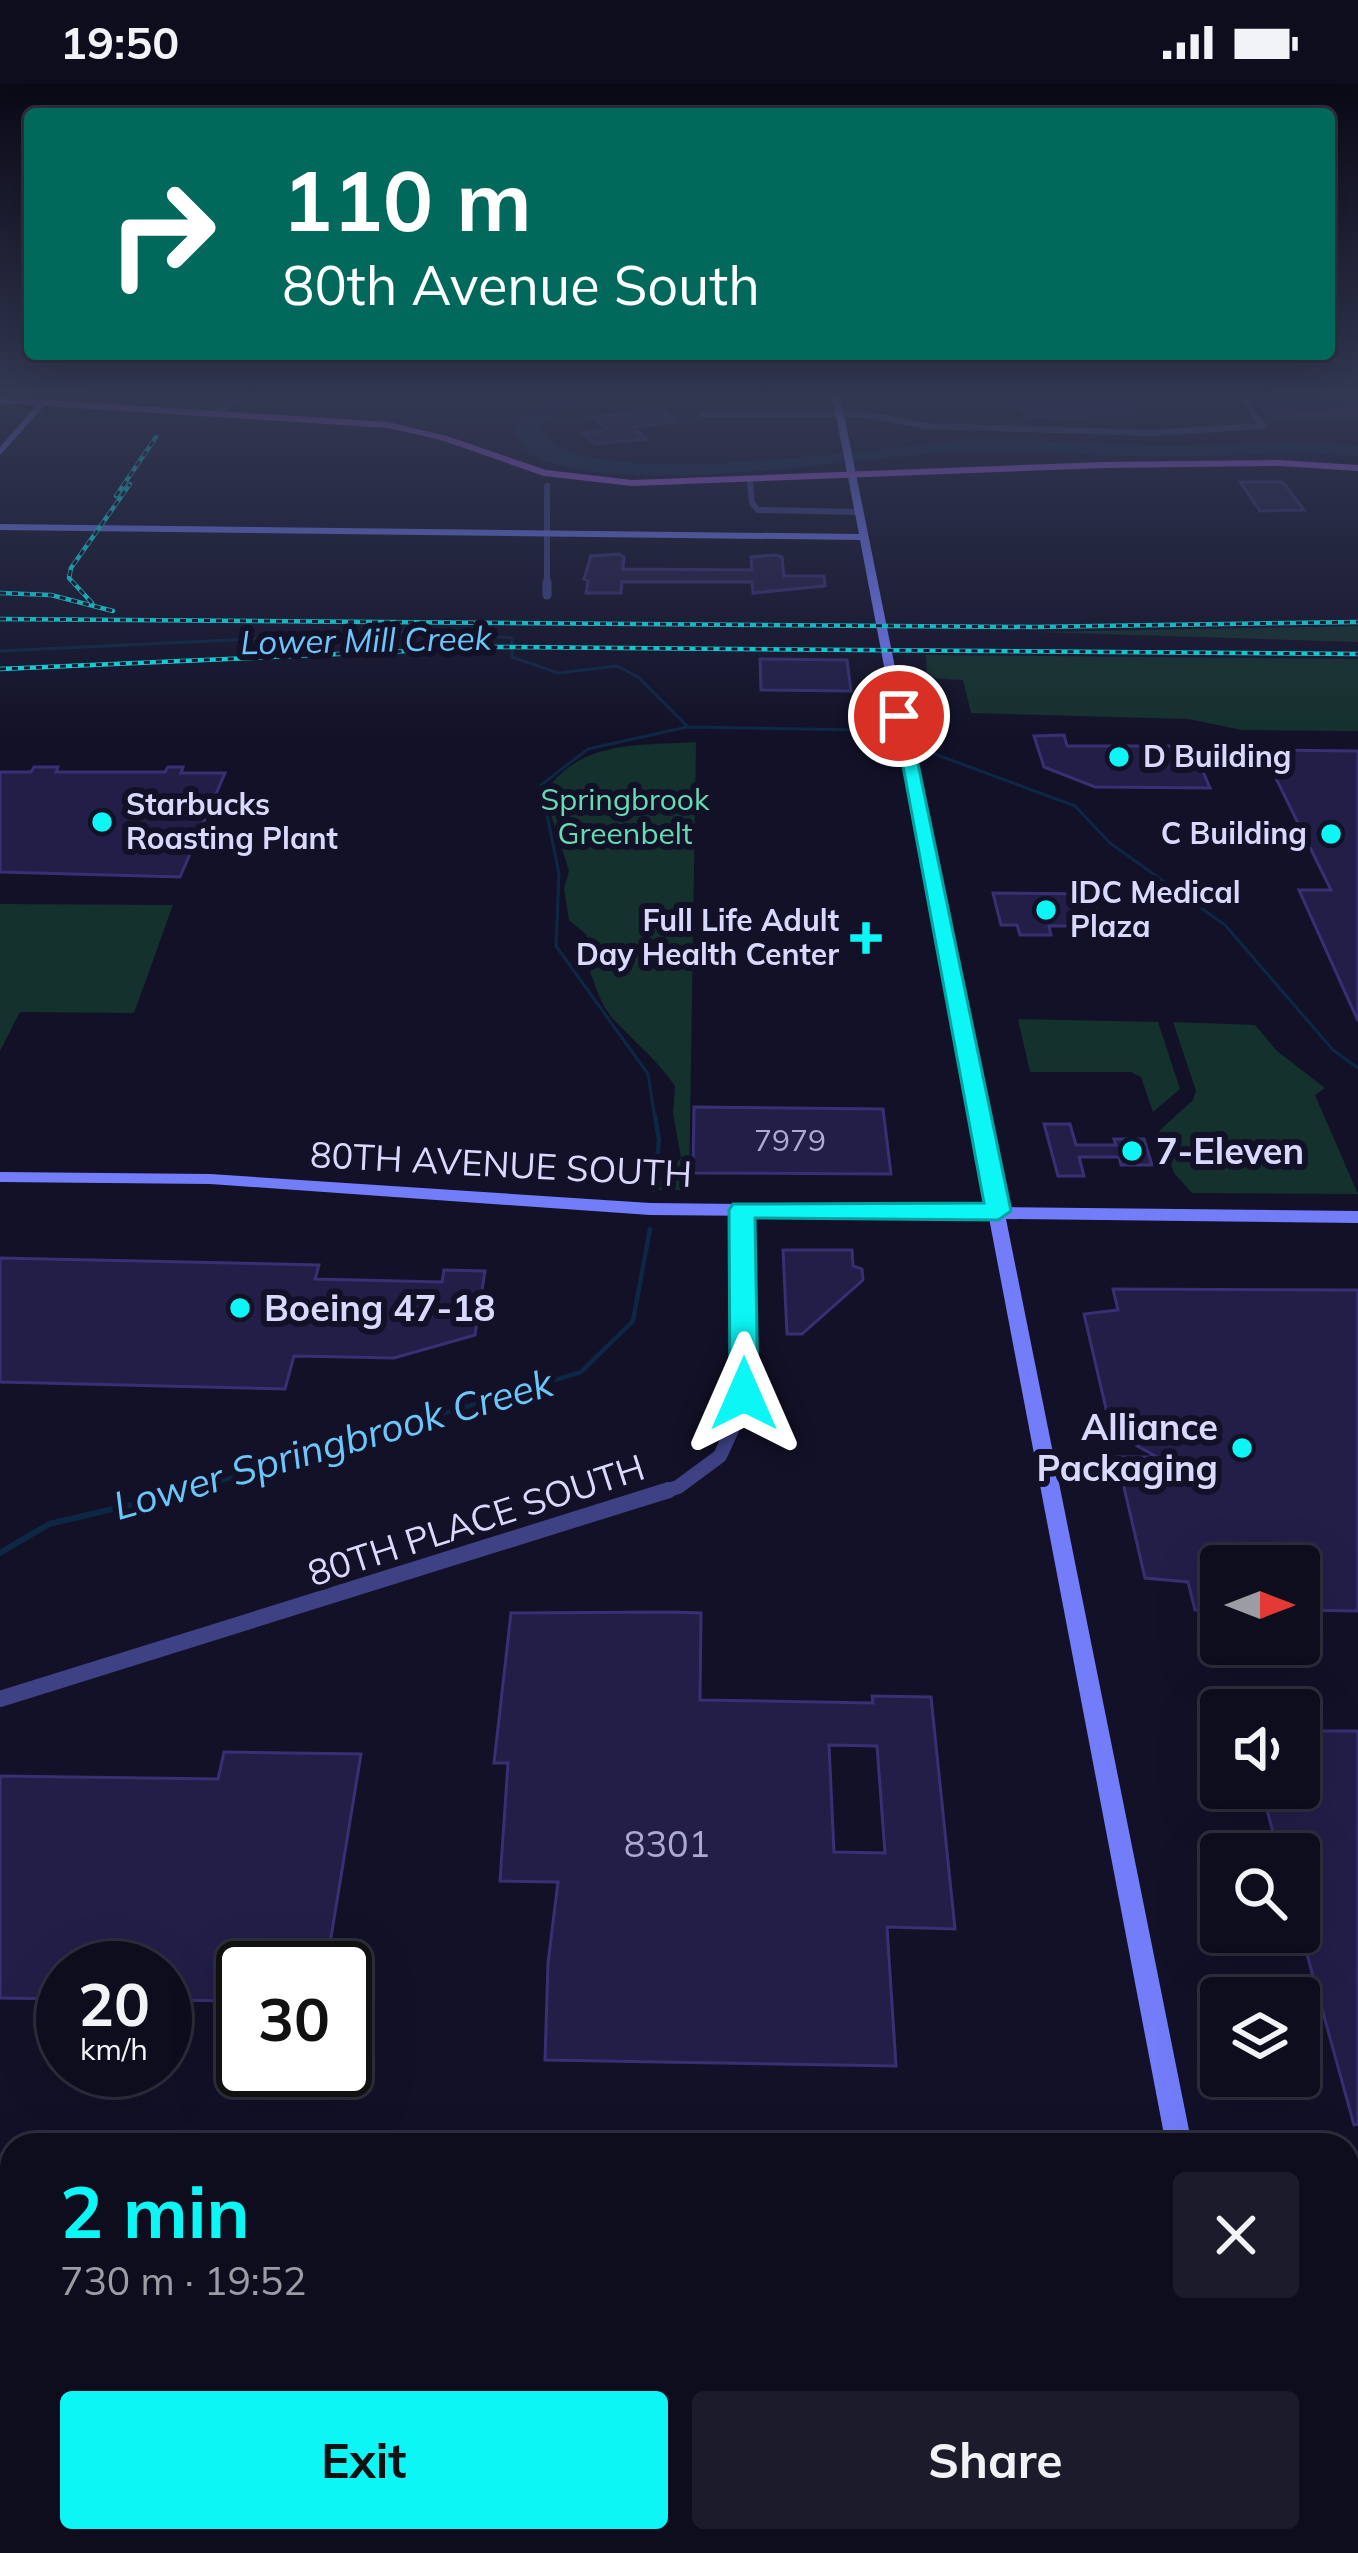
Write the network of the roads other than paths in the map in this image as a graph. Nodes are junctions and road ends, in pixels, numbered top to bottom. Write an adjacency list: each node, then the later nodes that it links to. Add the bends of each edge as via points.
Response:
1 (547, 510): 5 (street)
2 (769, 510): 3 (street)
3 (859, 512): 6 (main road)
4 (0, 527): 5 (main road)
5 (546, 536): 6 (main road); 7 (street)
6 (865, 537): 10 (main road)
7 (547, 596)
8 (0, 1177): 9 (main road, 80TH AVENUE SOUTH, via 209,1179)
9 (742, 1210): 10 (main road, 80TH AVENUE SOUTH); 12 (street, 80TH PLACE SOUTH, via 742,1408 720,1456 678,1487)
10 (998, 1211): 11 (main road, 80TH AVENUE SOUTH); 13 (main road)
11 (1358, 1217)
12 (0, 1699)
13 (1177, 2133)

